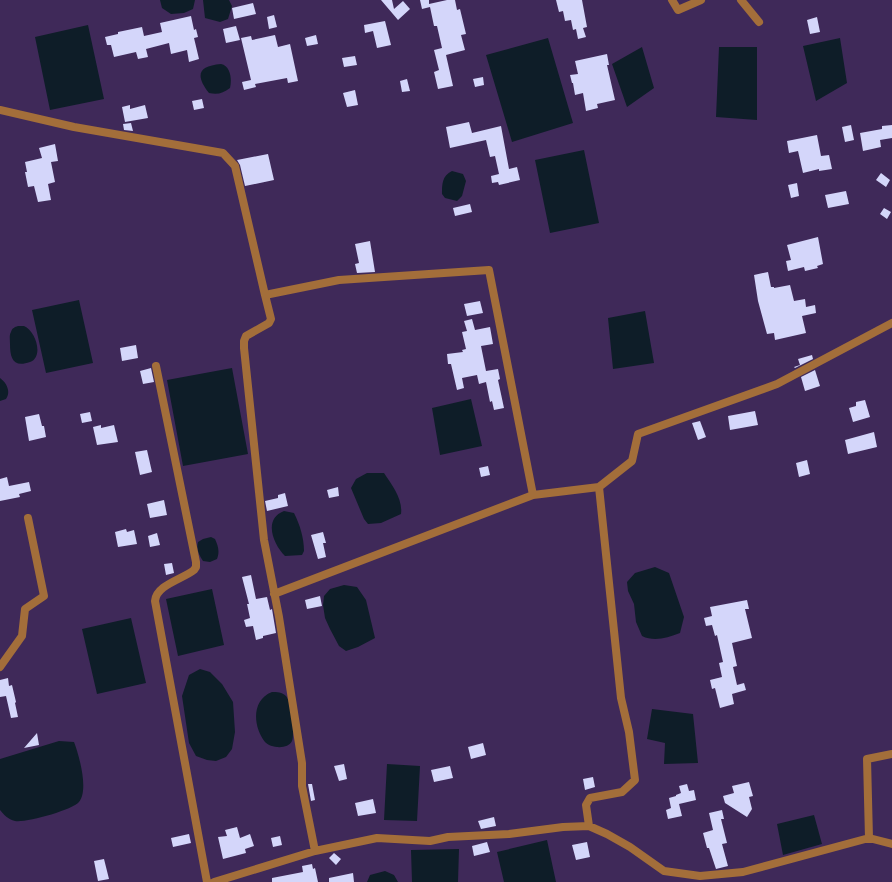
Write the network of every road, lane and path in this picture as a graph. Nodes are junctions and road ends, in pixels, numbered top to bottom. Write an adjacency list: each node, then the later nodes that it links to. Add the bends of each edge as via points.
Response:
1 (672, 0): 2 (street, via 678,10)
2 (701, 0)
3 (741, 0): 4 (street)
4 (759, 22)
5 (0, 110): 6 (street, via 74,127 222,153 235,166)
6 (265, 295): 10 (street, via 339,280 489,270); 12 (street, via 271,319 269,323 246,336 244,341 264,540)
7 (892, 323): 9 (street, via 777,384 638,434 632,461)
8 (156, 366): 19 (street, via 196,567 161,589 155,596 155,601)
9 (599, 487): 10 (street); 15 (street, via 621,698 629,732 635,780 622,792 590,798 586,805)
10 (533, 495): 12 (street)
11 (28, 518): 13 (street, via 44,596 25,609 22,636)
12 (274, 594): 18 (street, via 302,763 302,786)
13 (0, 667)
14 (892, 754): 16 (street, via 867,759)
15 (589, 826): 16 (street, via 630,847 664,871 700,876 743,872); 18 (street, via 448,837 430,841 377,838)
16 (869, 838): 17 (street)
17 (892, 844)
18 (316, 851): 20 (street)
19 (207, 882)
20 (214, 882)

